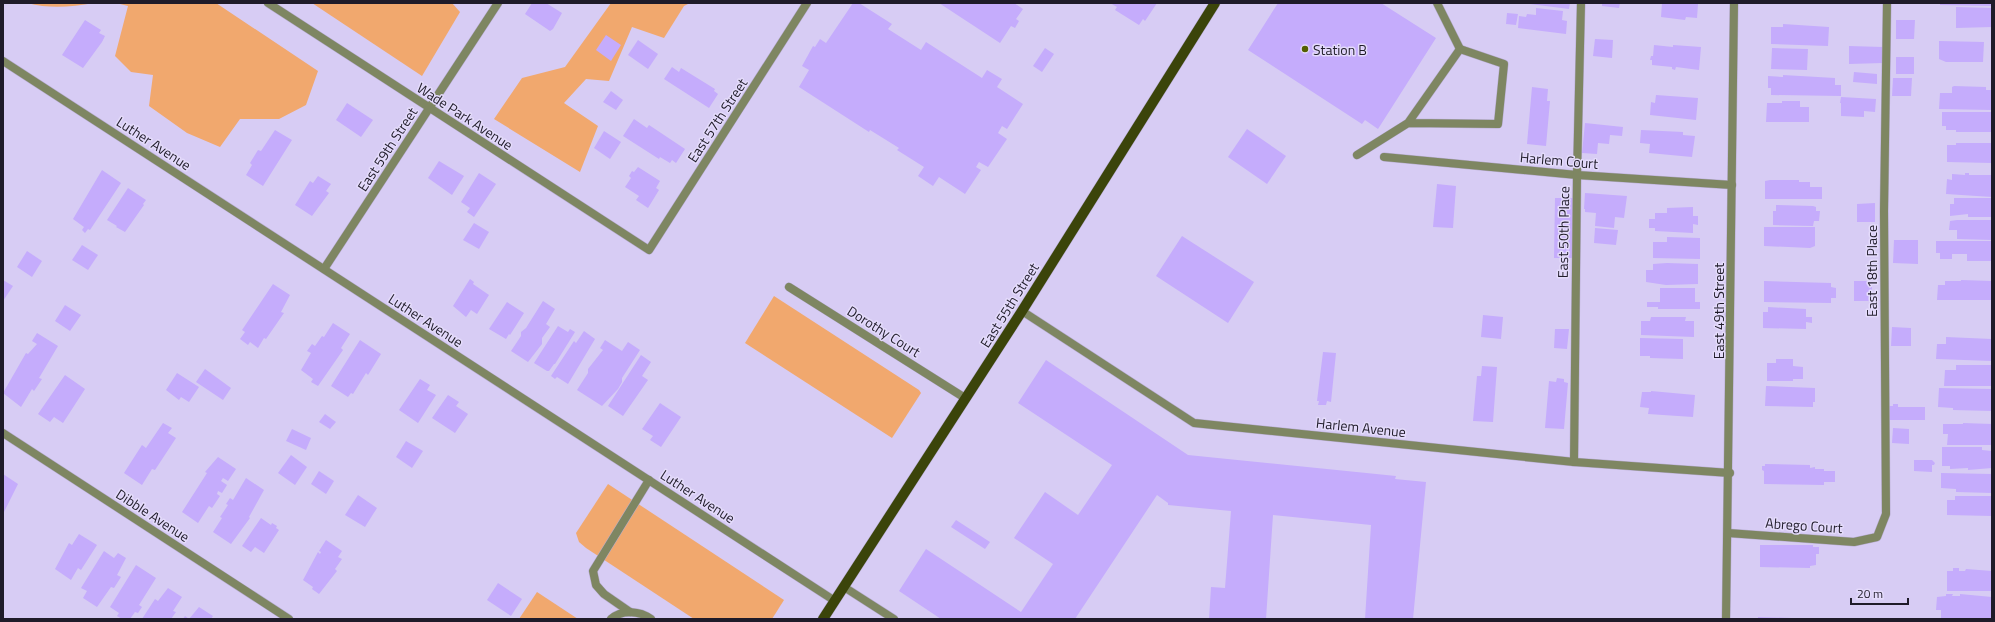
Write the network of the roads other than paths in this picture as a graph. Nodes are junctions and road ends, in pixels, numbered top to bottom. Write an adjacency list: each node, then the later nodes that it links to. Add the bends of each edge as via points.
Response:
1 (268, 3): 11 (street, Wade Park Avenue)
2 (498, 3): 11 (street, East 59th Street)
3 (807, 3): 17 (street, East 57th Street)
4 (1215, 3): 20 (main road, East 55th Street)
5 (1437, 3): 9 (street)
6 (1581, 3): 15 (street, East 50th Place)
7 (1734, 3): 16 (street, East 49th Street)
8 (1887, 3): 27 (street, East 18th Place, via 1884,211 1886,514)
9 (1460, 49): 12 (street); 12 (street, via 1504,64 1498,124)
10 (3, 61): 18 (street, Luther Avenue)
11 (429, 109): 17 (street, Wade Park Avenue); 18 (street, East 59th Street)
12 (1408, 123): 13 (street)
13 (1357, 155)
14 (1384, 157): 15 (street, Harlem Court)
15 (1577, 175): 16 (street, Harlem Court); 23 (street, East 50th Place)
16 (1732, 185): 24 (street, East 49th Street)
17 (649, 250)
18 (324, 270): 25 (street, Luther Avenue)
19 (789, 287): 21 (street, Dorothy Court)
20 (1022, 311): 21 (main road, East 55th Street); 23 (street, Harlem Avenue, via 1194,423)
21 (965, 398): 28 (main road, East 55th Street)
22 (3, 434): 32 (street, Dibble Avenue)
23 (1574, 462): 24 (street, Harlem Avenue)
24 (1730, 473): 26 (street, East 49th Street)
25 (649, 480): 29 (street, Luther Avenue); 30 (street, via 593,571 596,586)
26 (1728, 533): 27 (street, Abrego Court, via 1854,542); 36 (street, East 49th Street)
27 (1877, 536)
28 (844, 586): 29 (main road, East 55th Street); 35 (street)
29 (834, 601): 34 (main road, East 55th Street)
30 (630, 612): 31 (street); 33 (street, via 615,615)
31 (649, 617)
32 (289, 619)
33 (611, 619)
34 (823, 619)
35 (894, 619)
36 (1726, 619)

